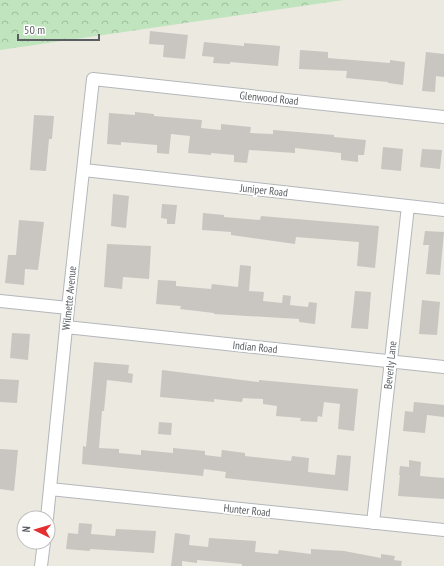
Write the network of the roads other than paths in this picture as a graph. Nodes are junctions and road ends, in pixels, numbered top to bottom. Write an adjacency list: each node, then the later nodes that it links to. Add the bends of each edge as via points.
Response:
1 (94, 79): 2 (street, Glenwood Road); 3 (street, Wilmette Avenue)
2 (444, 117)
3 (84, 170): 4 (street, Juniper Road); 7 (street, Wilmette Avenue)
4 (408, 206): 5 (street, Juniper Road); 9 (street, Beverly Lane)
5 (444, 210)
6 (0, 301): 7 (street)
7 (68, 308): 8 (street, Wilmette Avenue)
8 (66, 327): 9 (street, Indian Road); 11 (street, Wilmette Avenue)
9 (391, 362): 10 (street, Indian Road); 13 (street, Beverly Lane)
10 (444, 367)
11 (50, 489): 12 (street, Wilmette Avenue); 13 (street, Hunter Road)
12 (47, 510)
13 (372, 523): 14 (street, Hunter Road)
14 (444, 530)
15 (43, 550): 16 (street)
16 (42, 566)

